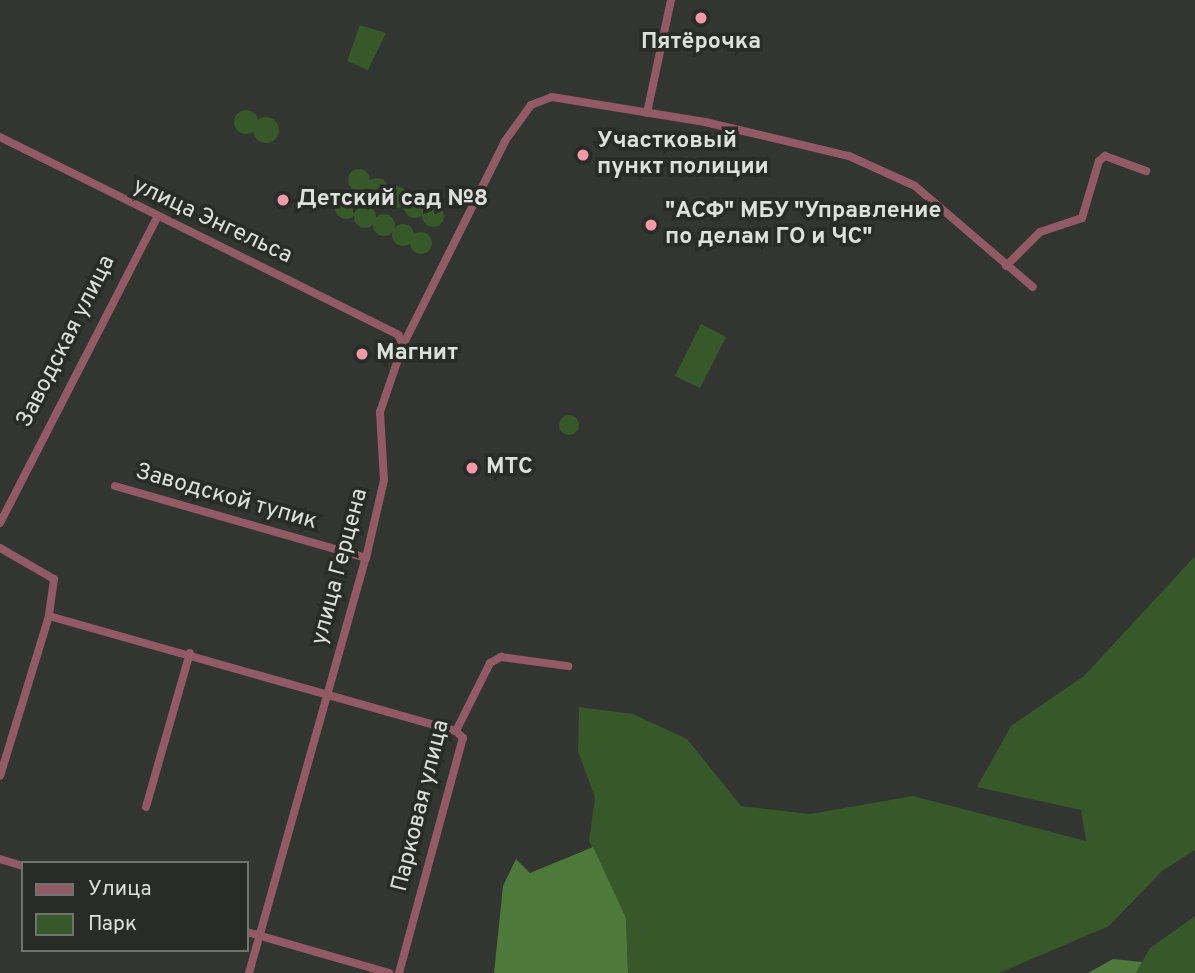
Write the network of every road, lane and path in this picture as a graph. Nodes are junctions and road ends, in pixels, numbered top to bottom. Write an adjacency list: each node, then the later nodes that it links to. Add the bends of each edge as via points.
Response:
1 (671, 0): 2 (street)
2 (647, 113): 6 (street, улица Герцена, via 767,135 878,167 915,186); 8 (street, улица Герцена, via 552,96 523,112)
3 (0, 137): 5 (street, улица Энгельса)
4 (1146, 171): 6 (street, via 1105,156 1099,161 1082,218 1040,232)
5 (156, 219): 8 (street, улица Энгельса, via 398,335); 10 (street, Заводская улица, via 127,265)
6 (1006, 266): 7 (street, улица Герцена)
7 (1033, 287)
8 (403, 345): 12 (street, улица Герцена, via 380,412 384,480)
9 (115, 486): 12 (street, Заводской тупик)
10 (0, 523)
11 (0, 548): 13 (street, via 54,579)
12 (366, 558): 16 (street, улица Герцена)
13 (49, 615): 14 (street); 18 (street)
14 (190, 653): 16 (street); 19 (street)
15 (568, 666): 17 (street, Парковая улица, via 501,657 490,663)
16 (326, 693): 17 (street); 23 (street, улица Герцена)
17 (456, 731): 26 (street, Парковая улица, via 463,738)
18 (0, 776)
19 (146, 807)
20 (0, 859): 21 (street)
21 (21, 865)
22 (248, 932): 23 (street)
23 (259, 935): 24 (street, улица Герцена); 25 (street)
24 (249, 973)
25 (388, 973)
26 (399, 973)

